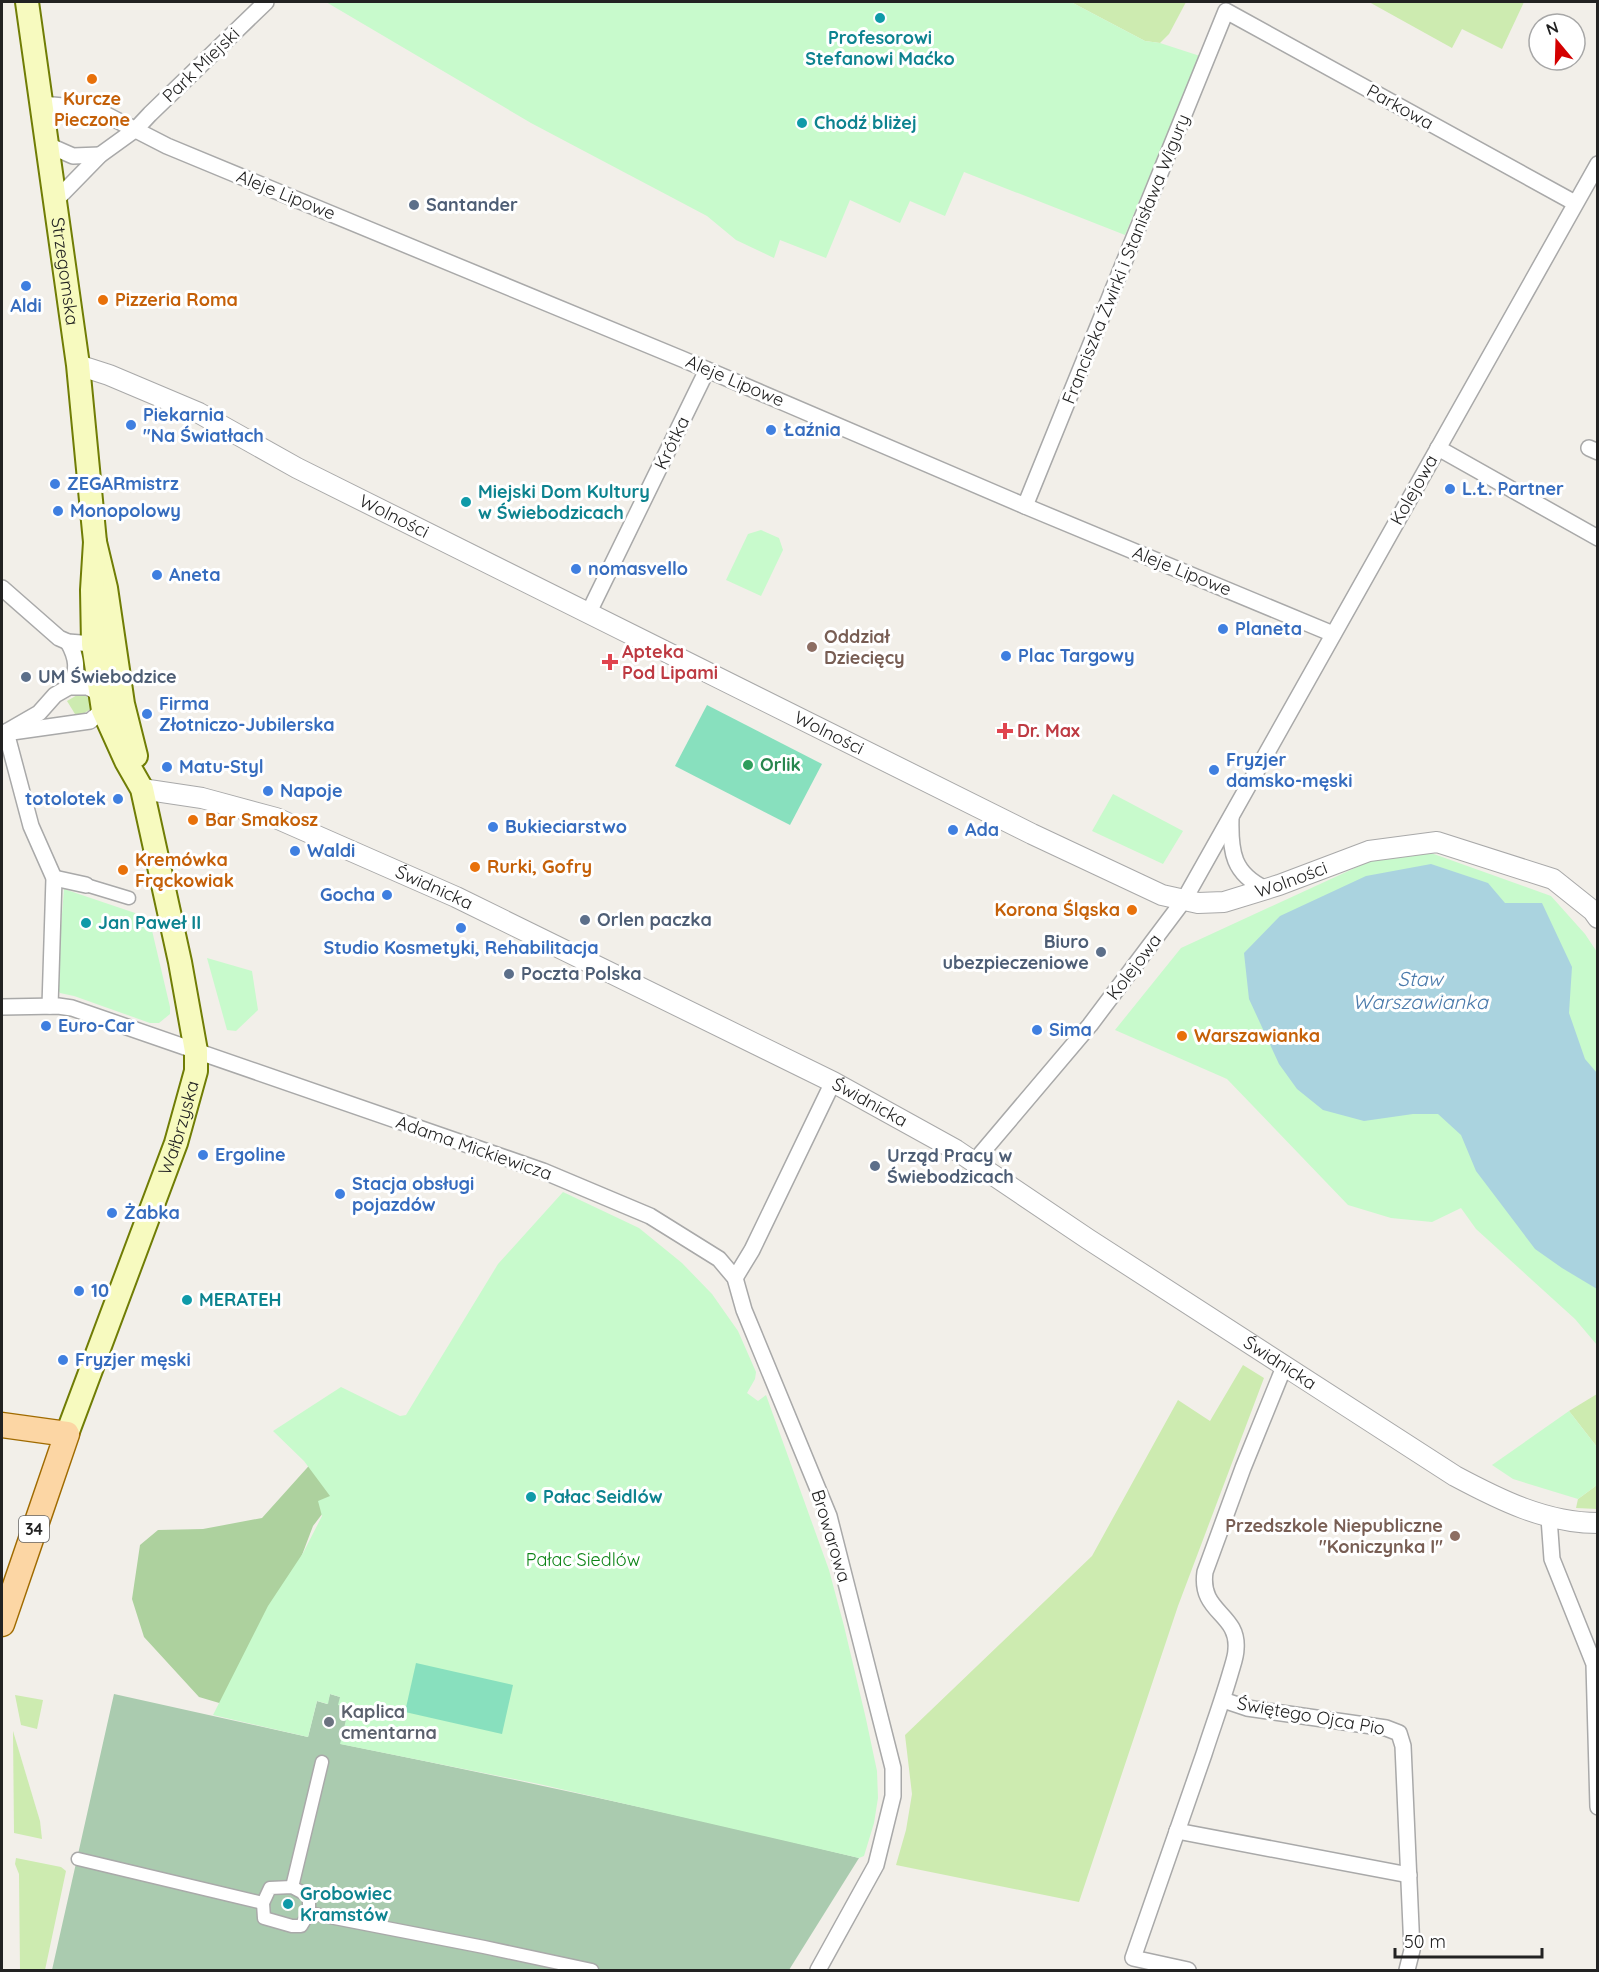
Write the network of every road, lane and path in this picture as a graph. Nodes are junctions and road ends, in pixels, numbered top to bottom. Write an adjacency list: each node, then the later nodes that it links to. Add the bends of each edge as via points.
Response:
1 (27, 2): 4 (main road, Strzegomska)
2 (266, 2): 5 (street, Park Miejski)
3 (1226, 11): 10 (street, Parkowa); 14 (street, Franciszka Żwirki i Stanisława Wigury)
4 (42, 104): 5 (street, Aleje Lipowe, via 94,109); 6 (main road, Strzegomska)
5 (136, 129): 7 (street); 12 (street, Aleje Lipowe, via 167,146)
6 (48, 146): 7 (street, via 73,156); 9 (main road, Strzegomska)
7 (100, 155): 9 (street)
8 (1598, 164): 10 (street, Kolejowa)
9 (56, 201): 11 (main road, Strzegomska)
10 (1575, 203): 13 (street, Kolejowa)
11 (78, 365): 16 (main road, Strzegomska); 18 (street, Wolności, via 199,413 297,468)
12 (707, 370): 14 (street, Aleje Lipowe); 18 (street, Krótka)
13 (1438, 448): 15 (street); 20 (street, Kolejowa)
14 (1025, 506): 20 (street, Aleje Lipowe)
15 (1598, 538)
16 (95, 542): 19 (main road, Strzegomska); 22 (main road, Strzegomska)
17 (2, 588): 21 (street)
18 (589, 612): 32 (street, Wolności, via 1041,839 1140,886)
19 (111, 622): 22 (street); 24 (main road, Strzegomska)
20 (1333, 634): 27 (street, Kolejowa)
21 (68, 642): 22 (street); 23 (street, via 76,663 76,676)
22 (93, 644): 24 (main road, Strzegomska)
23 (69, 687): 24 (street, via 88,687); 25 (street, via 55,695 39,713)
24 (109, 703): 25 (street, via 90,721); 26 (main road, Strzegomska, via 126,761)
25 (4, 732): 28 (street, via 31,826)
26 (140, 785): 36 (main road, Wałbrzyska); 37 (street, Świdnicka, via 276,818 456,897)
27 (1231, 816): 30 (street, Kolejowa, via 1234,859 1246,878); 32 (street, Kolejowa)
28 (54, 878): 29 (street); 34 (street)
29 (86, 885): 31 (street)
30 (1266, 890): 32 (street, Wolności, via 1224,902); 33 (street, Wolności, via 1369,851 1437,842 1553,879)
31 (129, 898)
32 (1184, 900): 38 (street, Kolejowa, via 1090,1025)
33 (1598, 918)
34 (50, 1006): 35 (street, Adama Mickiewicza); 36 (street, Adama Mickiewicza, via 72,1008)
35 (2, 1007)
36 (196, 1051): 39 (street, Adama Mickiewicza, via 543,1171 650,1216 719,1259); 42 (main road, Wałbrzyska, via 192,1091 176,1143)
37 (833, 1082): 38 (street, Świdnicka); 39 (street)
38 (974, 1162): 40 (street, Świdnicka)
39 (735, 1278): 58 (street, Browarowa, via 744,1310 829,1516 893,1768 893,1796 876,1865)
40 (1284, 1367): 43 (street, Świdnicka, via 1455,1476 1514,1506); 47 (street, Świętego Ojca Pio, via 1205,1572 1208,1597 1214,1609 1230,1622 1236,1638)
41 (2, 1425): 42 (main road)
42 (67, 1434): 45 (main road, Wałbrzyska / 34)
43 (1549, 1518): 44 (street, Świdnicka); 46 (street, via 1552,1559)
44 (1598, 1523)
45 (2, 1624)
46 (1596, 1667): 49 (street)
47 (1223, 1700): 51 (street, Świętego Ojca Pio); 53 (street, Świętego Ojca Pio, via 1247,1708 1399,1733 1403,1746)
48 (322, 1762): 54 (street)
49 (1597, 1775): 50 (street)
50 (1598, 1807)
51 (1177, 1831): 53 (street); 59 (street, Świętego Ojca Pio, via 1133,1958)
52 (78, 1859): 55 (street)
53 (1409, 1875): 60 (street, Świętego Ojca Pio, via 1412,1950)
54 (292, 1887): 55 (street, via 270,1888); 56 (street, via 309,1896)
55 (263, 1903): 56 (street, via 264,1918 292,1926 301,1926)
56 (309, 1913): 57 (street)
57 (592, 1971)
58 (818, 1971)
59 (1188, 1971)
60 (1407, 1971)

